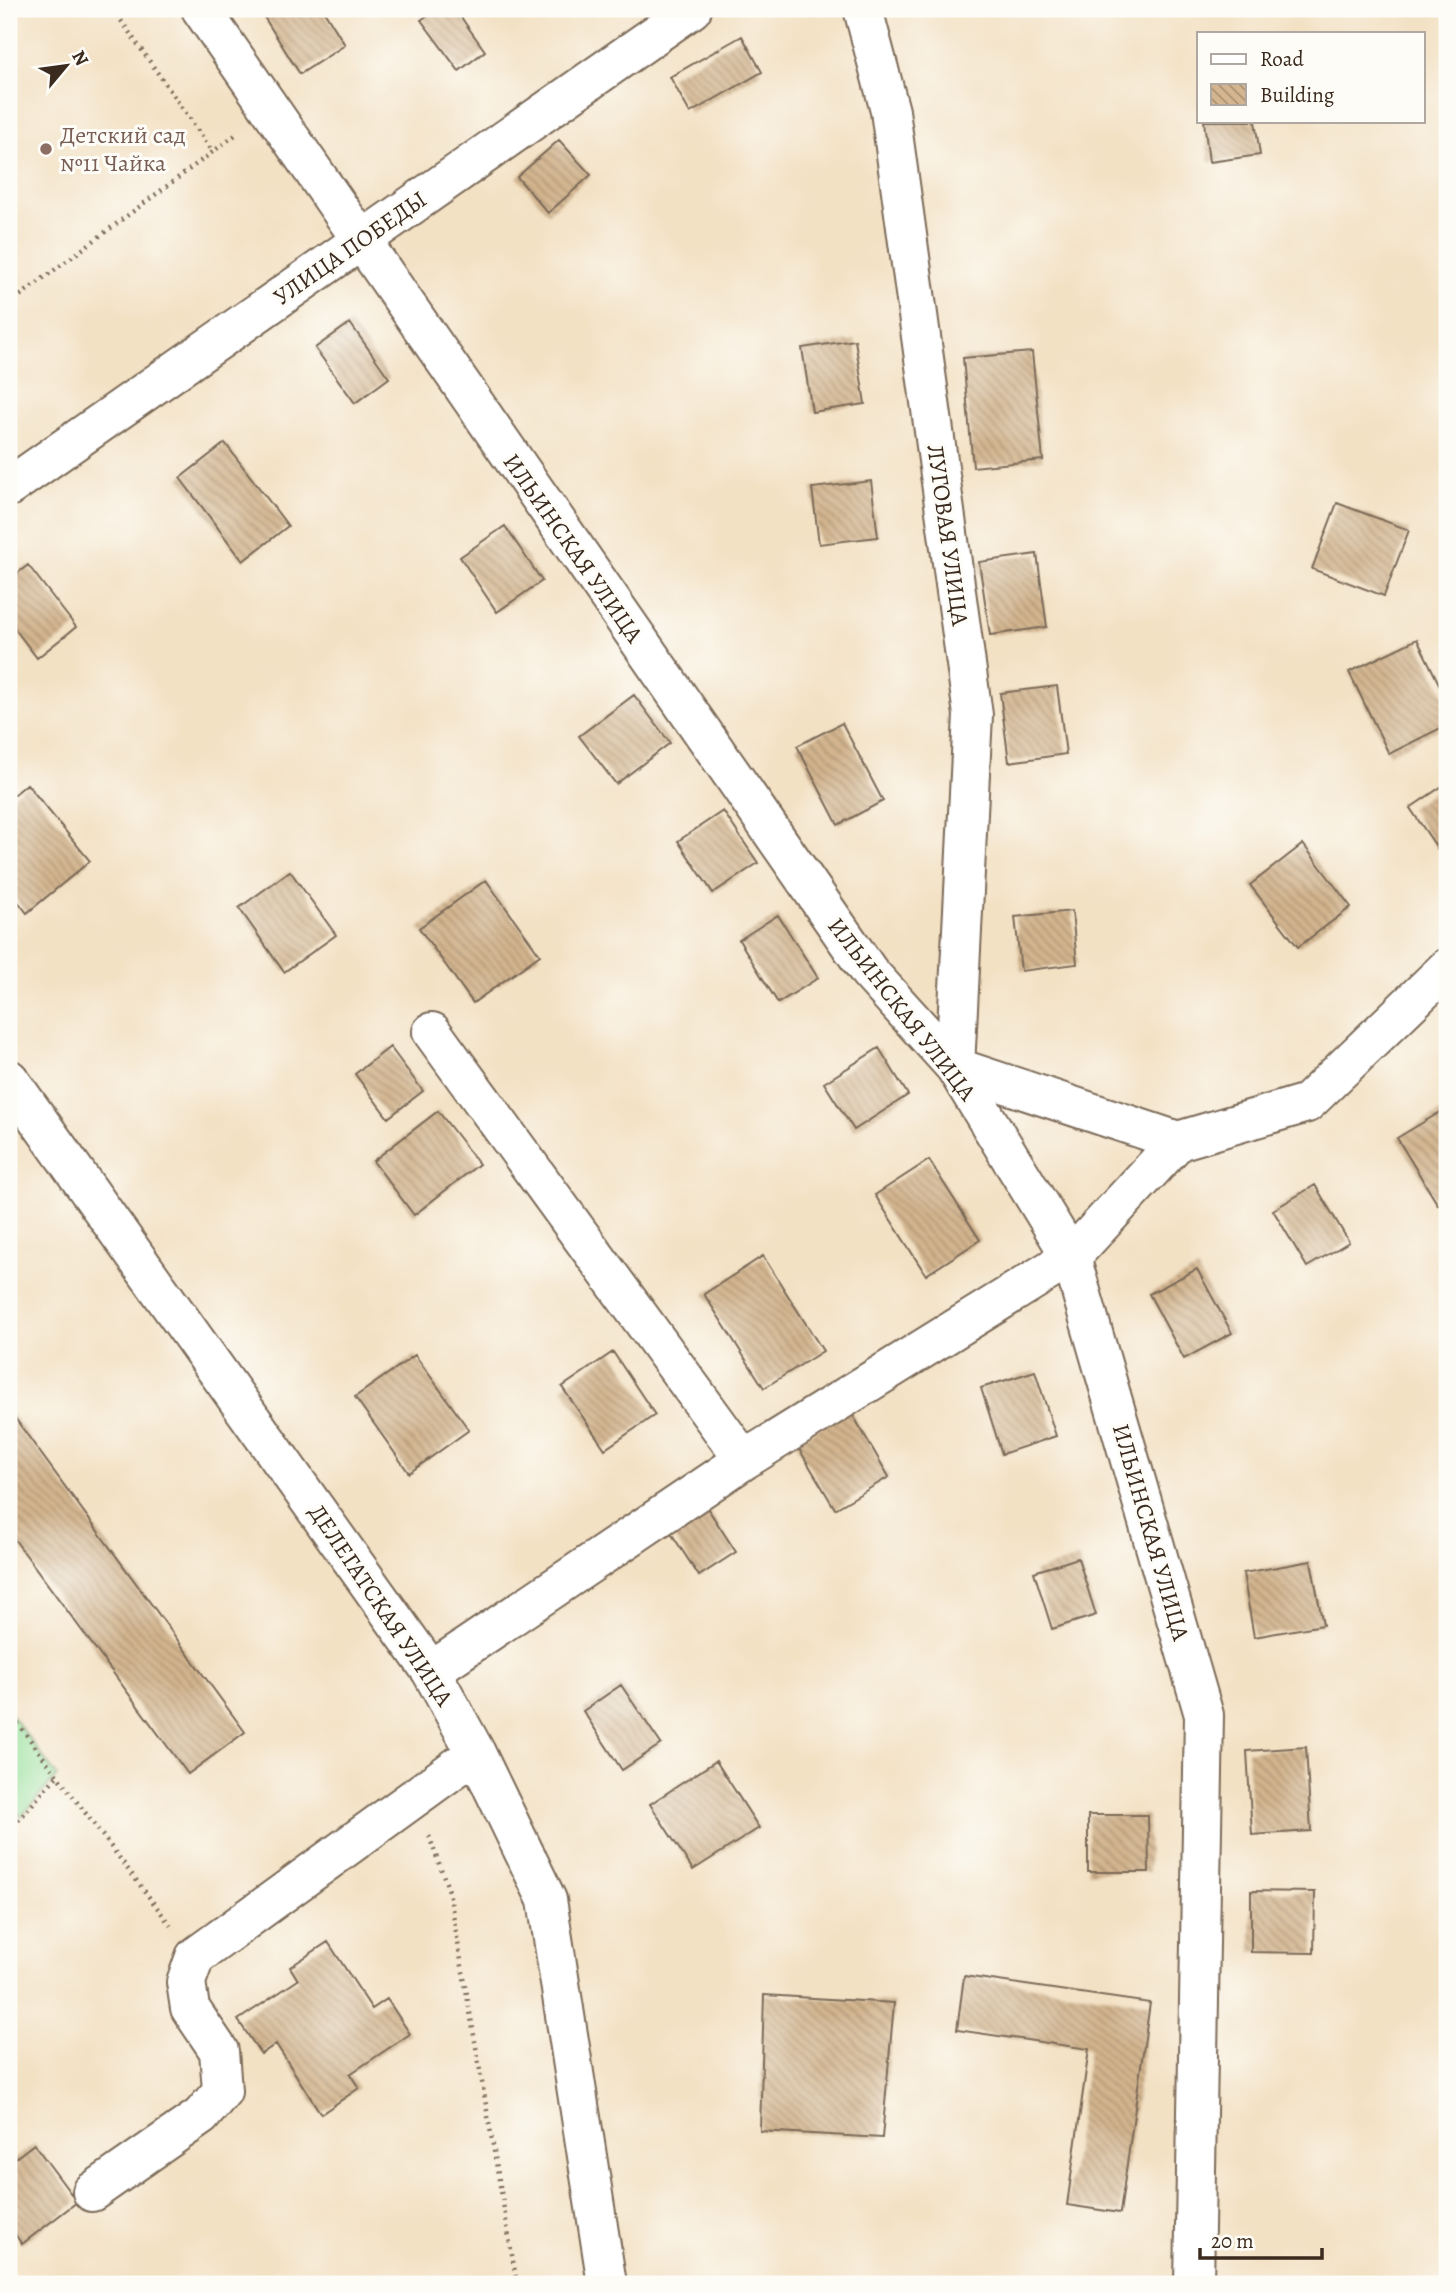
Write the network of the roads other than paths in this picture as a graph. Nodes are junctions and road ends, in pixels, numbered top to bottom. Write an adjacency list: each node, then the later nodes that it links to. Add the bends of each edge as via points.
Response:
1 (201, 9): 4 (street, ИЛЬИНСКАЯ УЛИЦА)
2 (692, 9): 4 (street, УЛИЦА ПОБЕДЫ)
3 (863, 9): 8 (street, ЛУГОВАЯ УЛИЦА, via 890,111 973,715)
4 (360, 240): 5 (street, УЛИЦА ПОБЕДЫ); 8 (street, ИЛЬИНСКАЯ УЛИЦА, via 869,972)
5 (9, 487)
6 (1447, 968): 10 (street, via 1307,1103)
7 (432, 1032): 12 (street)
8 (955, 1068): 10 (street); 11 (street, ИЛЬИНСКАЯ УЛИЦА)
9 (9, 1079): 13 (street, ДЕЛЕГАТСКАЯ УЛИЦА)
10 (1178, 1141): 11 (street)
11 (1072, 1257): 12 (street); 17 (street, ИЛЬИНСКАЯ УЛИЦА, via 1204,1715)
12 (744, 1460): 13 (street)
13 (431, 1671): 14 (street, ДЕЛЕГАТСКАЯ УЛИЦА)
14 (476, 1753): 15 (street, via 195,1957 186,1982 190,2008 219,2051 222,2091 201,2116); 16 (street, ДЕЛЕГАТСКАЯ УЛИЦА, via 547,1900)
15 (92, 2192)
16 (607, 2284)
17 (1194, 2284)

